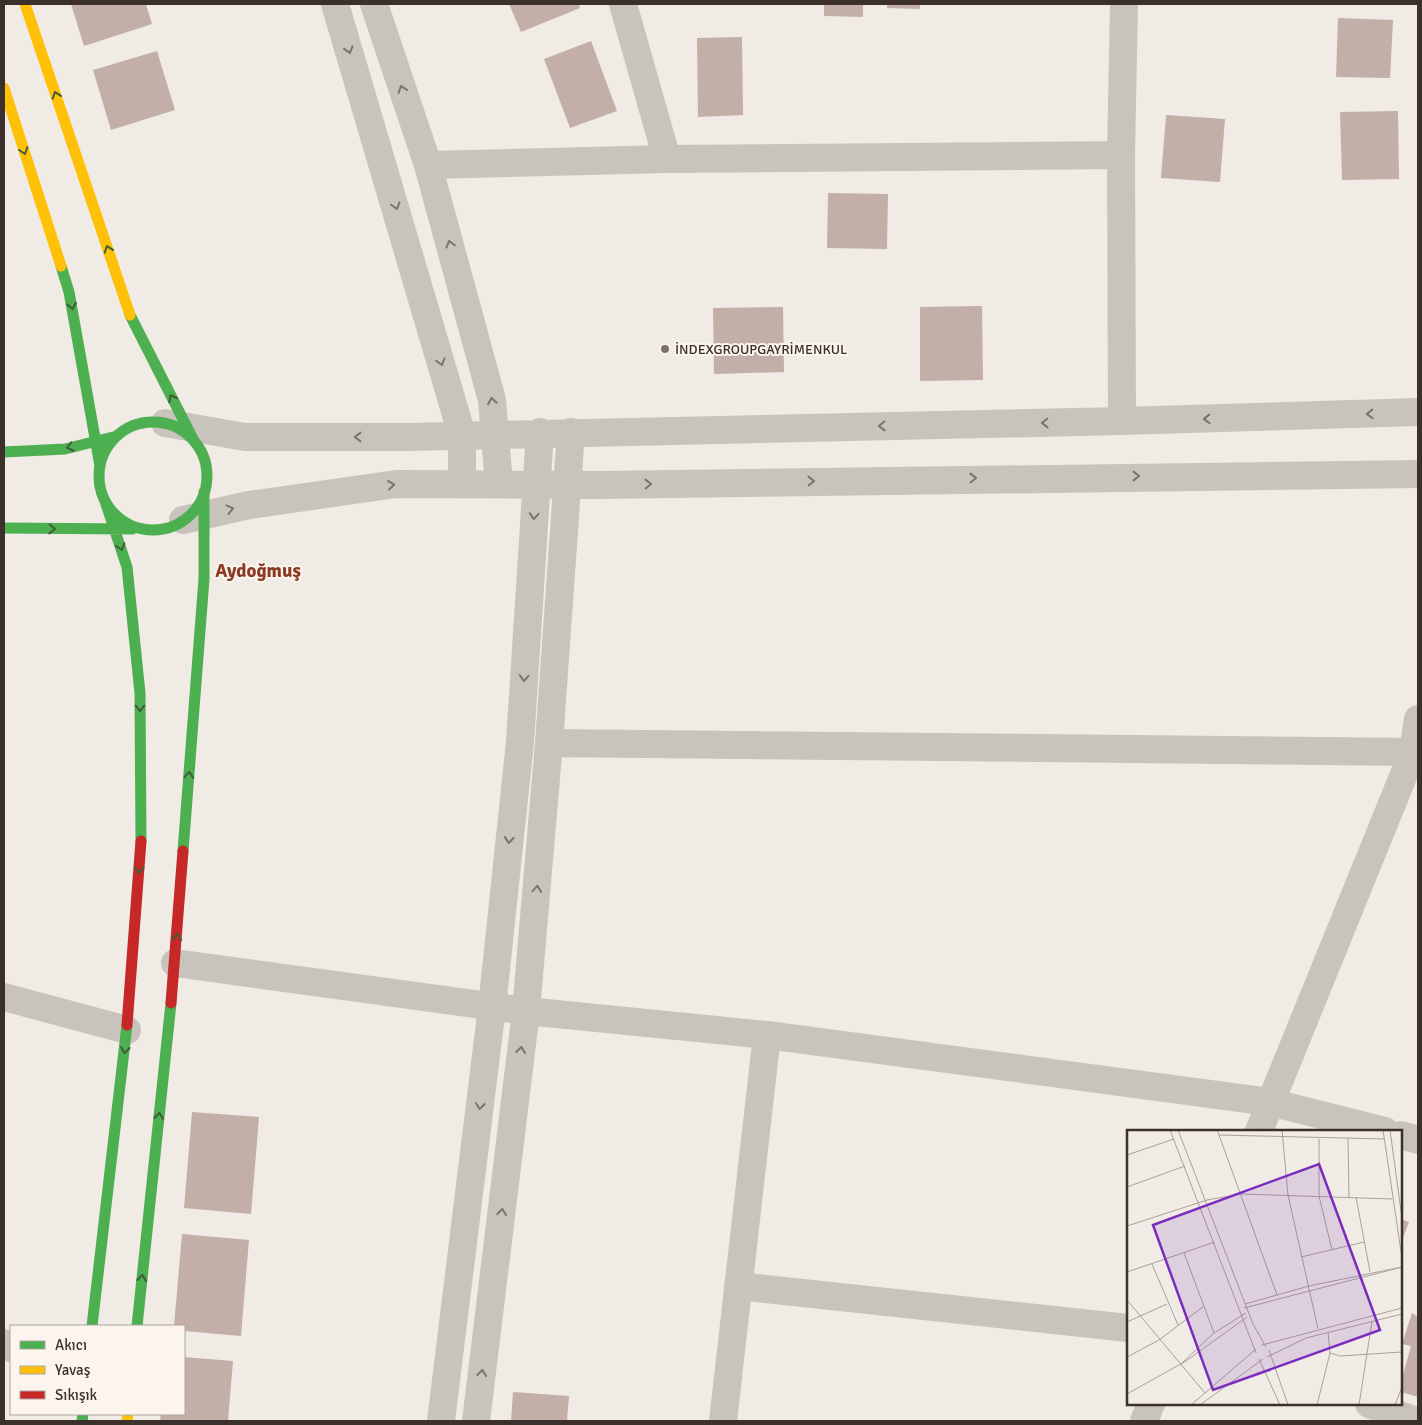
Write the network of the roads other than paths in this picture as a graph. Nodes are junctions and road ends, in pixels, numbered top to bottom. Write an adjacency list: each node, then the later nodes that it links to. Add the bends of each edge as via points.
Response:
1 (25, 4): 12 (street, one-way to 1, via 131,318)
2 (335, 4): 16 (street, one-way to 16)
3 (374, 4): 9 (street, one-way to 3)
4 (623, 4): 8 (street)
5 (1124, 4): 7 (street)
6 (4, 88): 18 (street, one-way to 18, via 69,292)
7 (1120, 155): 8 (street); 11 (street)
8 (667, 159): 9 (street)
9 (428, 164): 15 (street, one-way to 9, via 492,400)
10 (1418, 412): 11 (street, one-way to 11)
11 (1122, 421): 14 (street, one-way to 14)
12 (182, 430): 16 (street, one-way to 12, via 245,437); 17 (street, via 148,422 131,426); 27 (street, via 204,457 207,474)
13 (540, 432): 14 (street); 15 (street); 24 (street)
14 (571, 432): 25 (street)
15 (495, 434): 16 (street); 23 (street)
16 (462, 435): 22 (street)
17 (117, 436): 18 (street); 20 (street, via 106,449)
18 (96, 441): 19 (street, one-way to 19, via 65,449); 20 (street)
19 (4, 452)
20 (100, 466): 26 (street, via 99,484)
21 (1418, 474): 25 (street, one-way to 21)
22 (462, 484): 23 (street); 27 (street, one-way to 22, via 249,505 396,484)
23 (499, 484): 24 (street)
24 (536, 484): 25 (street); 36 (street, one-way to 36, via 520,742)
25 (568, 484): 32 (street)
26 (105, 501): 29 (street); 30 (street, via 116,516)
27 (197, 509): 30 (street, via 166,528); 34 (street, one-way to 27, via 204,579)
28 (4, 528): 29 (street, one-way to 29)
29 (115, 529): 30 (street); 38 (street, one-way to 38, via 127,567 140,693 141,846)
30 (149, 530)
31 (1418, 719): 33 (street)
32 (550, 743): 33 (street); 37 (street, one-way to 32)
33 (1416, 752): 40 (street)
34 (175, 963): 36 (street); 47 (street, one-way to 34)
35 (4, 997): 38 (street)
36 (492, 1007): 37 (street); 51 (street, one-way to 51)
37 (526, 1011): 39 (street); 52 (street, one-way to 37)
38 (127, 1030): 46 (street, one-way to 46)
39 (767, 1034): 40 (street); 45 (street)
40 (1270, 1102): 41 (street); 42 (street)
41 (1259, 1130)
42 (1380, 1130)
43 (1402, 1135): 44 (street)
44 (1418, 1140)
45 (738, 1286): 48 (street); 53 (street)
46 (92, 1325)
47 (137, 1325)
48 (1127, 1328)
49 (1150, 1405): 54 (street)
50 (1372, 1405): 55 (street)
51 (441, 1421)
52 (476, 1421)
53 (723, 1421)
54 (1144, 1421)
55 (1416, 1421)

